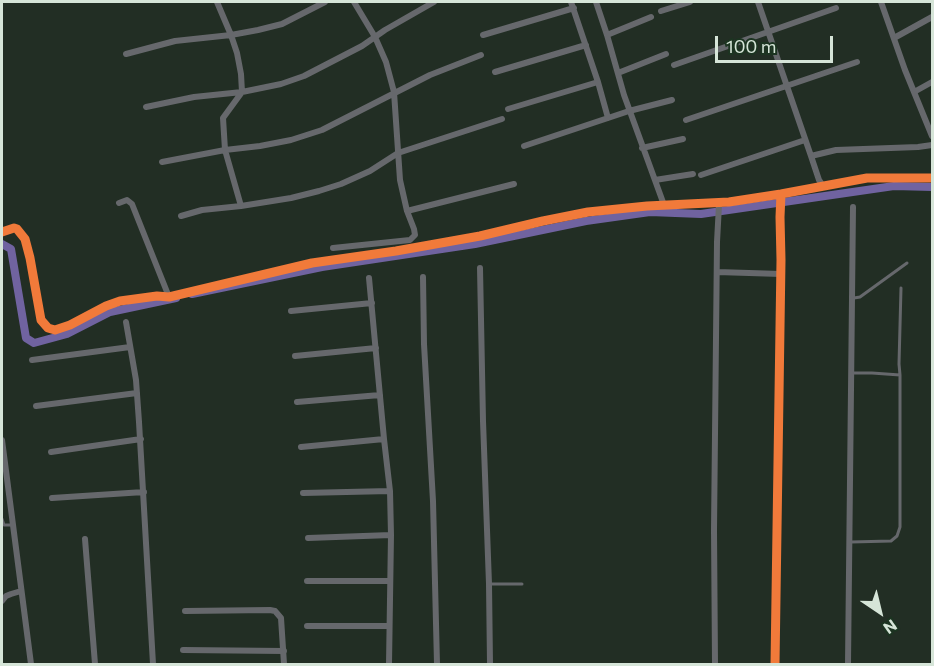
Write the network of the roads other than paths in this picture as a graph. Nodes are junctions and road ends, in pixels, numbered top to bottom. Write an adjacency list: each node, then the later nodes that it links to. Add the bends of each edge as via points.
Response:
1 (217, 2): 15 (street)
2 (325, 2): 15 (street, via 282,24)
3 (354, 2): 18 (street)
4 (434, 2): 18 (street)
5 (596, 2): 17 (street)
6 (690, 2): 11 (street)
7 (758, 2): 14 (street)
8 (881, 2): 19 (street)
9 (573, 5): 16 (street); 20 (street)
10 (836, 8): 14 (street)
11 (661, 11)
12 (651, 17): 17 (street)
13 (933, 17): 19 (street)
14 (768, 32): 25 (street); 30 (street)
15 (231, 35): 21 (street, via 176,41); 31 (street)
16 (483, 35)
17 (607, 35): 27 (street)
18 (375, 37): 31 (street, via 304,76); 33 (street)
19 (894, 38): 32 (street)
20 (586, 45): 26 (street); 28 (street)
21 (126, 54)
22 (666, 54): 27 (street)
23 (481, 55): 33 (street)
24 (857, 62): 30 (street)
25 (674, 65)
26 (495, 72)
27 (618, 73): 37 (street)
28 (598, 82): 36 (street); 38 (street)
29 (933, 82): 32 (street)
30 (786, 86): 40 (street); 43 (street)
31 (242, 92): 35 (street); 47 (street, via 223,118)
32 (914, 92): 41 (street)
33 (394, 93): 47 (street, via 322,130 291,140); 48 (street)
34 (672, 100): 37 (street)
35 (146, 107)
36 (508, 109)
37 (629, 111): 38 (street); 46 (street)
38 (608, 118): 45 (street)
39 (502, 119): 48 (street)
40 (686, 120)
41 (933, 136)
42 (683, 139): 46 (street)
43 (805, 140): 49 (street); 52 (street)
44 (933, 145): 49 (street, via 836,150)
45 (524, 146)
46 (642, 148): 54 (street)
47 (225, 150): 50 (street); 61 (street)
48 (398, 153): 61 (street, via 341,184); 63 (street)
49 (811, 156): 56 (street)
50 (162, 162)
51 (693, 174): 54 (street)
52 (701, 174)
53 (933, 178): 56 (street, via 867,178)
54 (655, 180): 60 (street)
55 (514, 184): 63 (street)
56 (823, 186): 57 (street)
57 (781, 197): 59 (street); 70 (street)
58 (119, 203): 74 (street, via 127,200 132,204)
59 (720, 203): 60 (street); 69 (street)
60 (664, 205): 74 (street, via 588,212 480,236 312,262)
61 (241, 206): 64 (street)
62 (853, 207): 75 (street)
63 (407, 211): 66 (street, via 415,235 410,240)
64 (181, 216)
65 (2, 232): 74 (street, via 14,228 25,239 41,320 48,328 63,328 120,302)
66 (333, 248)
67 (907, 263): 75 (lane)
68 (480, 268): 106 (street)
69 (717, 272): 70 (street); 122 (street)
70 (781, 274): 123 (street)
71 (369, 278): 76 (street)
72 (423, 278): 120 (street)
73 (901, 288): 84 (lane)
74 (169, 297)
75 (852, 299): 83 (street)
76 (372, 303): 77 (street); 80 (street)
77 (291, 311)
78 (126, 322): 79 (street)
79 (130, 347): 82 (street); 85 (street)
80 (376, 348): 81 (street); 86 (street)
81 (295, 356)
82 (32, 360)
83 (851, 373): 84 (lane); 103 (street)
84 (900, 375): 103 (lane, via 900,528 891,541)
85 (137, 393): 88 (street); 89 (street)
86 (380, 394): 87 (street); 91 (street)
87 (297, 402)
88 (36, 406)
89 (141, 439): 93 (street); 95 (street)
90 (2, 440): 99 (street)
91 (384, 440): 92 (street); 94 (street)
92 (301, 447)
93 (51, 452)
94 (390, 491): 96 (street); 100 (street)
95 (144, 492): 97 (street); 117 (street)
96 (303, 493)
97 (52, 498)
98 (2, 519): 99 (lane, via 4,525)
99 (12, 525): 108 (street)
100 (391, 535): 101 (street); 105 (street)
101 (308, 538)
102 (86, 539): 116 (street)
103 (849, 542): 124 (street)
104 (307, 581): 105 (street)
105 (389, 581): 112 (street)
106 (489, 584): 107 (lane); 121 (street)
107 (522, 584)
108 (21, 591): 109 (street); 115 (street)
109 (2, 601)
110 (185, 611): 114 (street, via 275,611 281,618)
111 (307, 626): 112 (street)
112 (388, 626): 119 (street)
113 (183, 650): 114 (street)
114 (284, 651): 118 (street)
115 (31, 664)
116 (95, 664)
117 (153, 664)
118 (284, 664)
119 (389, 664)
120 (437, 664)
121 (490, 664)
122 (715, 664)
123 (775, 664)
124 (848, 664)

